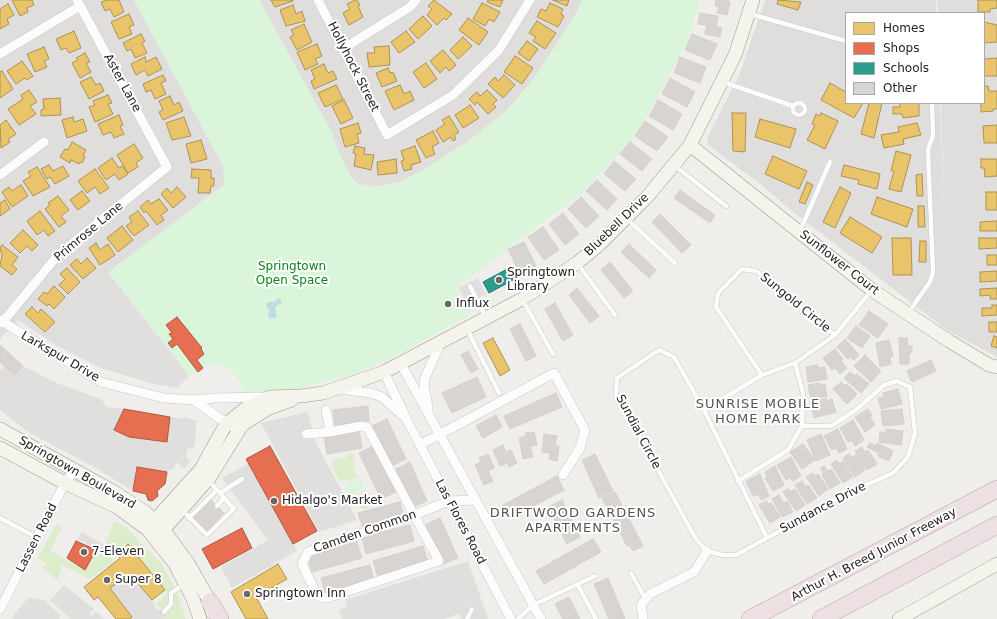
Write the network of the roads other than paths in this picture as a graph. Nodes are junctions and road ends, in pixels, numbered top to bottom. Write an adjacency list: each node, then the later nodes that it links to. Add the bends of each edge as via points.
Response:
1 (318, 0): 8 (street, Hollyhock Street)
2 (416, 0): 8 (street, via 410,7)
3 (530, 0): 8 (street, Hollyhock Street, via 499,50 453,95 387,135)
4 (753, 0): 6 (street, Bluebell Drive)
5 (78, 3): 9 (street); 17 (street, Aster Lane)
6 (750, 14): 7 (lane); 10 (street, Bluebell Drive)
7 (845, 41)
8 (344, 48)
9 (0, 54)
10 (723, 82): 12 (lane); 14 (street, Bluebell Drive)
11 (932, 104): 27 (lane, via 933,135 928,150 933,272 930,282)
12 (793, 106)
13 (44, 142): 18 (street)
14 (690, 145): 16 (street, Bluebell Drive); 21 (street, Sunflower Court)
15 (830, 162): 21 (lane)
16 (674, 165): 19 (lane); 20 (street, Bluebell Drive)
17 (167, 167): 30 (street, Primrose Lane, via 58,255)
18 (0, 175)
19 (726, 206)
20 (627, 219): 22 (street, Bluebell Drive); 23 (lane)
21 (800, 232): 25 (street, Sunflower Court)
22 (577, 263): 26 (street, Bluebell Drive); 28 (lane)
23 (675, 263)
24 (470, 286): 29 (lane)
25 (872, 290): 27 (street, Sunflower Court); 32 (lane)
26 (522, 300): 29 (street, Bluebell Drive); 34 (lane)
27 (907, 313): 37 (street, Sunflower Court, via 989,365)
28 (615, 314)
29 (487, 319): 31 (street, Bluebell Drive)
30 (1, 322): 44 (street, Larkspur Drive, via 101,382 164,398)
31 (467, 329): 33 (street, Bluebell Drive); 41 (lane)
32 (835, 335): 35 (lane); 39 (lane, Sungold Circle, via 756,271 742,269 718,293 716,307)
33 (440, 344): 36 (street, Bluebell Drive); 47 (street, Las Flores Road, via 425,378 424,387)
34 (552, 354)
35 (795, 363): 39 (lane); 49 (lane, via 803,393)
36 (401, 364): 38 (street, Bluebell Drive); 47 (street, Las Flores Road)
37 (997, 367)
38 (384, 372): 40 (street, Bluebell Drive); 48 (street, Las Flores Road)
39 (762, 375): 46 (lane)
40 (340, 389): 42 (street, Bluebell Drive); 48 (street, Las Flores Road, via 382,397)
41 (499, 394)
42 (301, 396): 43 (street, Bluebell Drive); 50 (street, Bluebell Drive)
43 (269, 397): 44 (street, Larkspur Drive); 50 (street, Bluebell Drive, via 246,408)
44 (194, 400): 50 (street)
45 (326, 410): 52 (street)
46 (704, 410): 61 (lane, Sundial Circle); 76 (lane, Sundial Circle, via 674,357 659,350 617,378 616,394 696,539)
47 (430, 416): 54 (street, Las Flores Road)
48 (409, 424): 55 (street, Las Flores Road)
49 (802, 426): 61 (lane, via 788,450); 75 (lane, Sundance Drive, via 831,426 856,410 884,385 897,381 910,387 915,433 908,457 892,473 837,498)
50 (231, 427): 60 (street, Bluebell Drive); 73 (street, Bluebell Drive)
51 (0, 430): 57 (street, Springtown Boulevard)
52 (330, 432): 53 (street); 70 (street, via 367,427)
53 (306, 434)
54 (440, 435): 55 (street); 58 (street, via 554,373 585,430 580,448); 66 (street, Las Flores Road)
55 (420, 445): 67 (street, Las Flores Road)
56 (0, 448): 62 (street, Springtown Boulevard)
57 (75, 470): 62 (street, Lassen Road); 73 (street, Springtown Boulevard, via 116,493)
58 (563, 475)
59 (242, 479): 64 (lane)
60 (207, 480): 64 (lane); 69 (street, Bluebell Drive)
61 (738, 481): 75 (lane, Sundial Circle)
62 (65, 483): 73 (street, Springtown Boulevard, via 117,507); 74 (street, Lassen Road)
63 (997, 489): 97 (highway, Arthur H. Breed Junior Freeway)
64 (218, 492): 65 (lane); 69 (lane)
65 (224, 498): 68 (lane); 69 (lane, via 234,509 207,535)
66 (476, 500): 67 (street, Camden Common); 84 (street, Las Flores Road)
67 (449, 501): 70 (street, Camden Common); 92 (street, Las Flores Road)
68 (217, 506)
69 (185, 514): 73 (street, Bluebell Drive)
70 (414, 515): 70 (street, Camden Common, via 308,552 302,564 317,594 327,598 439,561)
71 (0, 518): 74 (lane)
72 (997, 525): 98 (highway)
73 (155, 530): 80 (street, Springtown Boulevard); 83 (street, Springtown Boulevard, via 188,562)
74 (38, 538): 85 (street, Lassen Road)
75 (767, 538): 76 (lane, Sundance Drive, via 736,555)
76 (707, 551): 82 (street, via 694,572 650,594)
77 (997, 564): 99 (street)
78 (631, 573): 82 (lane)
79 (595, 576): 81 (lane)
80 (185, 584): 87 (lane, via 171,593 171,604); 88 (street, Springtown Boulevard)
81 (578, 585): 84 (lane); 95 (lane)
82 (646, 600): 96 (street, via 641,605)
83 (210, 602): 89 (street, Springtown Boulevard); 90 (highway)
84 (533, 606): 93 (lane); 94 (street, Las Flores Road)
85 (0, 608)
86 (472, 609): 91 (lane)
87 (164, 612)
88 (200, 619)
89 (214, 619)
90 (220, 619)
91 (467, 619)
92 (511, 619)
93 (518, 619)
94 (541, 619)
95 (596, 619)
96 (643, 619)
97 (750, 619)
98 (821, 619)
99 (899, 619)

